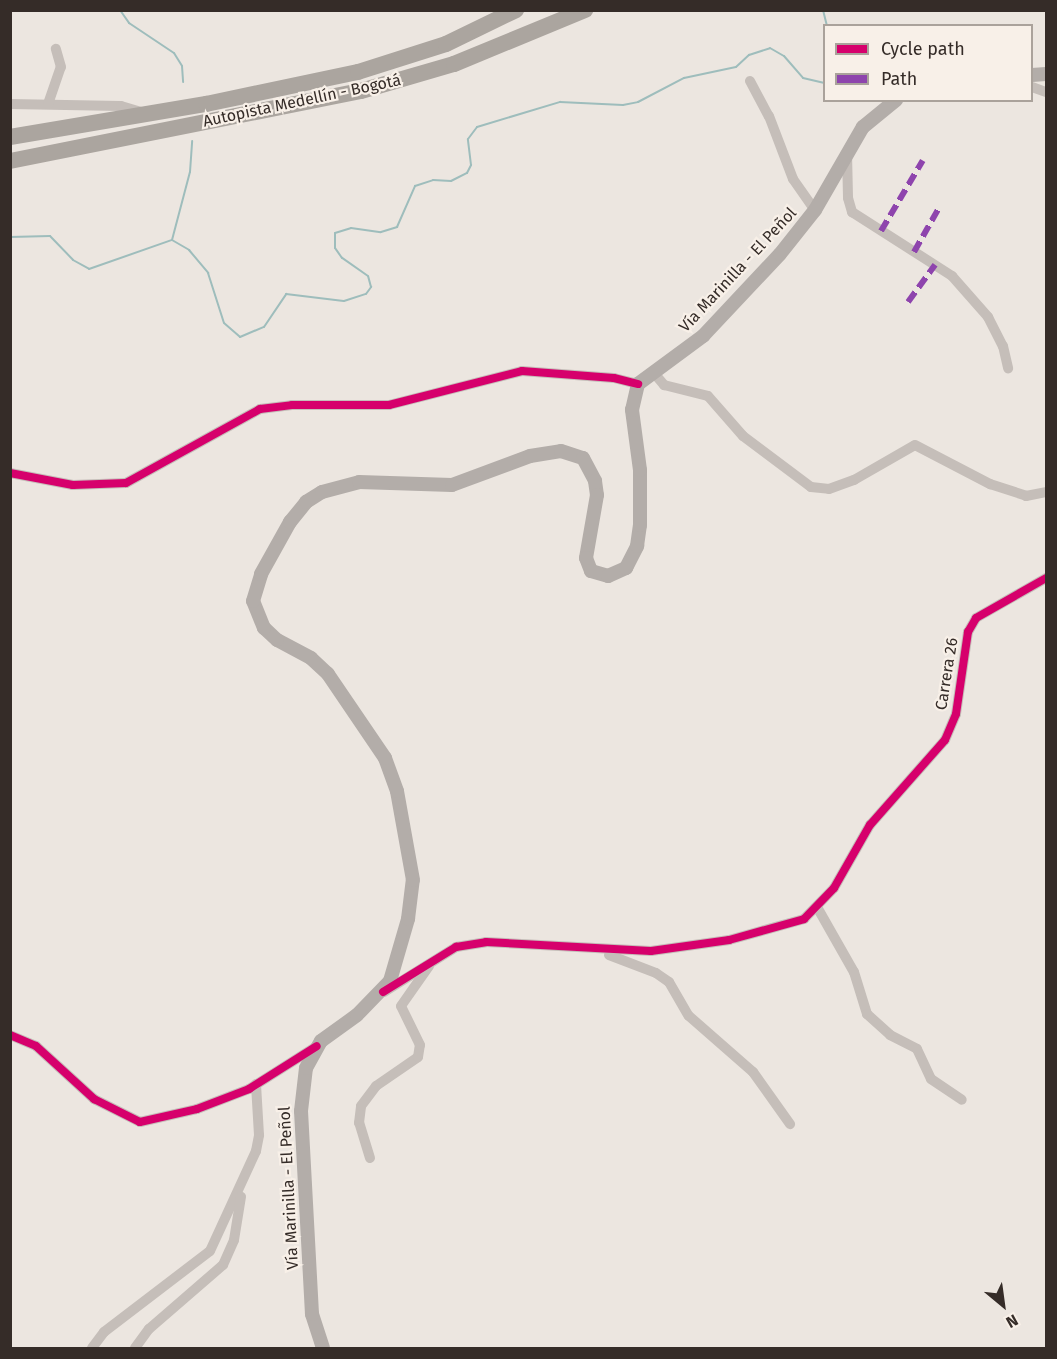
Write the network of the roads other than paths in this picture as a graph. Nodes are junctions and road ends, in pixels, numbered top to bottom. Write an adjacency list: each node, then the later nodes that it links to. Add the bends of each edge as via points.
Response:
1 (516, 10): 8 (highway, Autopista Medellín - Bogotá, via 446,44 377,67 206,104)
2 (585, 10): 11 (highway, Autopista Medellín - Bogotá, via 454,64 361,91)
3 (56, 50): 7 (street, via 61,67)
4 (750, 81): 12 (street, via 769,116 793,179)
5 (894, 102): 10 (main road, Vía Marinilla - El Peñol, via 863,127)
6 (10, 104): 7 (street)
7 (48, 104): 8 (street, via 121,106)
8 (142, 112): 9 (highway, Autopista Medellín - Bogotá)
9 (10, 137)
10 (847, 150): 12 (main road, Vía Marinilla - El Peñol); 13 (street, via 852,212 952,276 988,317 1003,346)
11 (10, 161)
12 (815, 210): 14 (main road, Vía Marinilla - El Peñol, via 703,336)
13 (1008, 368)
14 (654, 373): 15 (main road, Vía Marinilla - El Peñol); 17 (street, via 664,385 708,396 743,436 811,487 829,489 854,480 915,445 990,484 1026,496)
15 (638, 384): 16 (street, via 522,371 389,405 292,405 260,409 126,483 73,485); 22 (main road, Vía Marinilla - El Peñol, via 632,410 640,470 640,525 631,562 618,573 599,574 589,567 586,558 597,495 595,481 583,458 561,451 538,454 452,485 359,482 322,492 306,502 290,522 256,585 256,613 264,628 277,640 311,658 328,674 385,758 397,791 411,854 413,891 397,959)
16 (10, 473)
17 (1047, 492)
18 (1047, 578): 19 (street, Carrera 26, via 976,618 968,632 956,714 945,740 870,825 834,888)
19 (817, 907): 20 (street, Carrera 26, via 804,919 729,940 651,951); 26 (street, via 854,972 867,1014 890,1035 917,1049 932,1079)
20 (595, 950): 21 (street, via 486,942 456,947); 27 (street, via 656,973 669,982 689,1016 753,1072)
21 (436, 957): 22 (street); 28 (street, via 401,1006 420,1045 418,1057 376,1086 361,1106 359,1123)
22 (383, 993): 24 (main road, Vía Marinilla - El Peñol)
23 (10, 1035): 25 (street, via 36,1046 94,1099 140,1122 197,1109)
24 (317, 1046): 25 (street); 32 (main road, Vía Marinilla - El Peñol, via 306,1068 301,1111 312,1314)
25 (256, 1084): 29 (street, via 260,1135)
26 (962, 1100)
27 (790, 1124)
28 (370, 1158)
29 (243, 1187): 30 (street, via 210,1251 104,1332); 31 (street, via 234,1240 226,1260 145,1333)
30 (92, 1348)
31 (135, 1348)
32 (323, 1348)

